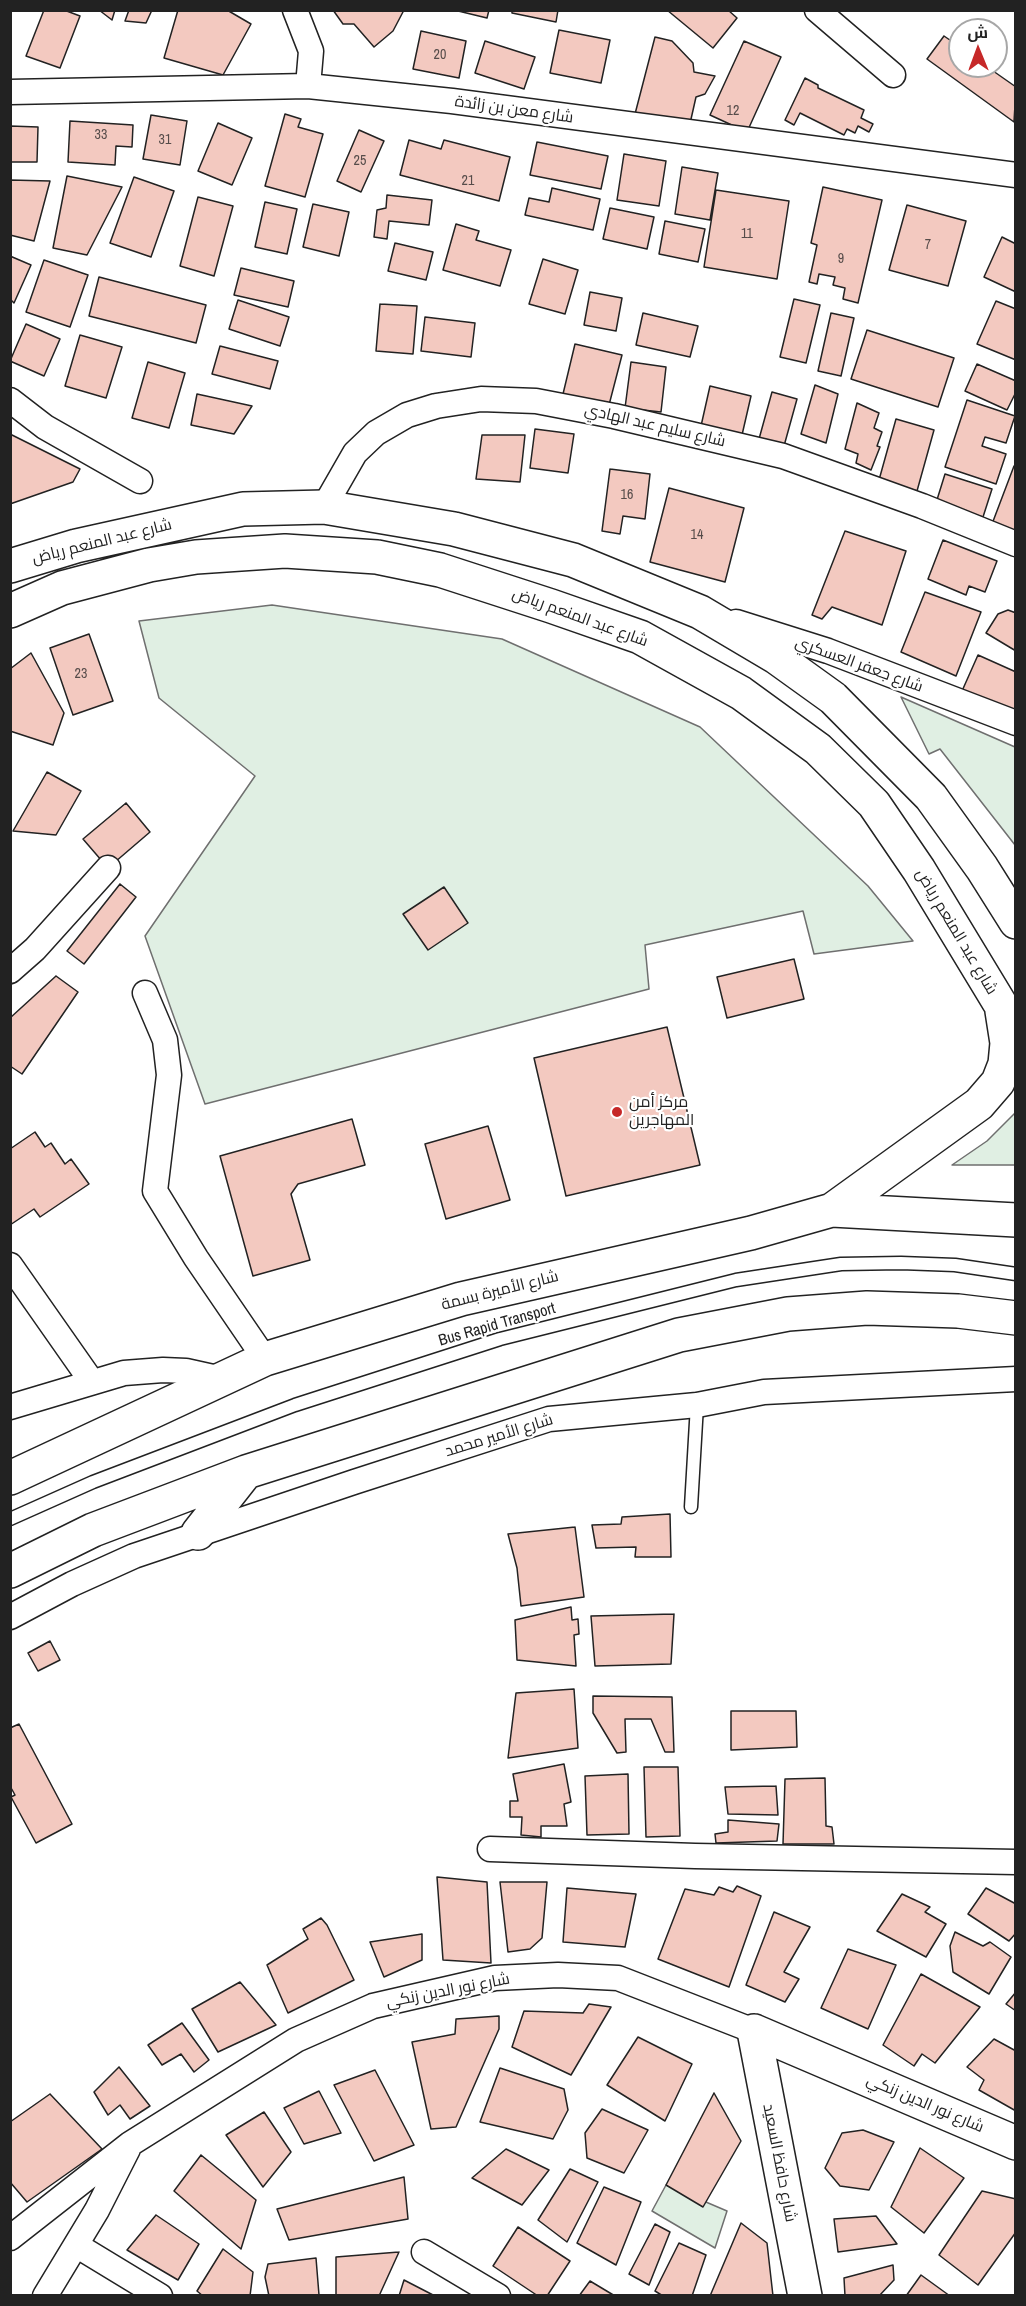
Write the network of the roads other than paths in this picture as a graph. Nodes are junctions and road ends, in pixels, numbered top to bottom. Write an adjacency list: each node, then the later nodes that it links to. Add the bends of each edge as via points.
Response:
1 (295, 10): 4 (street, via 311,51)
2 (817, 10): 3 (street)
3 (893, 75)
4 (308, 86): 5 (street, شارع معن بن زائدة); 6 (street, شارع معن بن زائدة, via 452,101)
5 (10, 92)
6 (1016, 175)
7 (10, 400): 8 (street, via 45,427)
8 (140, 481)
9 (324, 507): 10 (street, شارع سليم عبد الهادي, via 355,453 376,433 407,415 481,399 536,401 783,456); 11 (main road, شارع عبد المنعم رياض, via 243,509 76,546); 13 (main road, شارع عبد المنعم رياض, via 454,528 573,560)
10 (1016, 544)
11 (10, 566)
12 (10, 611): 19 (main road, شارع عبد المنعم رياض, via 62,588 149,565 196,557 285,551 377,557 440,570 640,638 741,693 818,749 874,804)
13 (700, 612): 14 (street, شارع جعفر العسكري, via 828,651); 16 (main road, شارع عبد المنعم رياض, via 776,657 833,698 931,797)
14 (1016, 723)
15 (108, 868): 17 (street)
16 (1016, 922)
17 (10, 971)
18 (145, 993): 26 (street, via 165,1040 169,1075 155,1191)
19 (1002, 1007): 20 (main road, شارع عبد المنعم رياض); 21 (main road, via 1007,1043 998,1082 979,1104 943,1132)
20 (1016, 1036)
21 (832, 1210): 22 (main road, شارع الأميرة بسمة); 26 (main road, شارع الأميرة بسمة, via 751,1233 461,1299)
22 (1016, 1221)
23 (10, 1265): 29 (street)
24 (1016, 1274): 35 (lane, Bus Rapid Transport, via 955,1265 841,1264 736,1280 500,1339 295,1405 93,1482)
25 (1016, 1318): 32 (main road, via 958,1311 867,1308 788,1314 679,1335)
26 (265, 1359): 28 (main road, شارع الأميرة بسمة)
27 (1016, 1378): 30 (street, شارع الأمير محمد, via 764,1392)
28 (222, 1379): 29 (street, via 163,1370 123,1373); 33 (main road, شارع الأميرة بسمة)
29 (92, 1382): 31 (street)
30 (697, 1405): 34 (lane); 36 (street, شارع الأمير محمد, via 549,1419)
31 (10, 1407)
32 (246, 1472): 36 (main road); 37 (main road, via 93,1530)
33 (10, 1478)
34 (691, 1507)
35 (10, 1519)
36 (198, 1533): 38 (street, شارع الأمير محمد, via 134,1556)
37 (10, 1571)
38 (10, 1617)
39 (490, 1849): 40 (street)
40 (1016, 1862)
41 (754, 2031): 42 (main road, شارع نور الدين زنكي); 43 (street, شارع نور الدين زنكي, via 618,1978 495,1978 373,2006 296,2040); 50 (main road, شارع حافظ السعيد)
42 (1016, 2143)
43 (130, 2144): 44 (street, شارع نور الدين زنكي); 45 (street)
44 (10, 2238)
45 (76, 2246): 47 (street); 48 (street)
46 (424, 2252): 49 (street)
47 (45, 2295)
48 (160, 2295)
49 (498, 2295)
50 (805, 2295)

